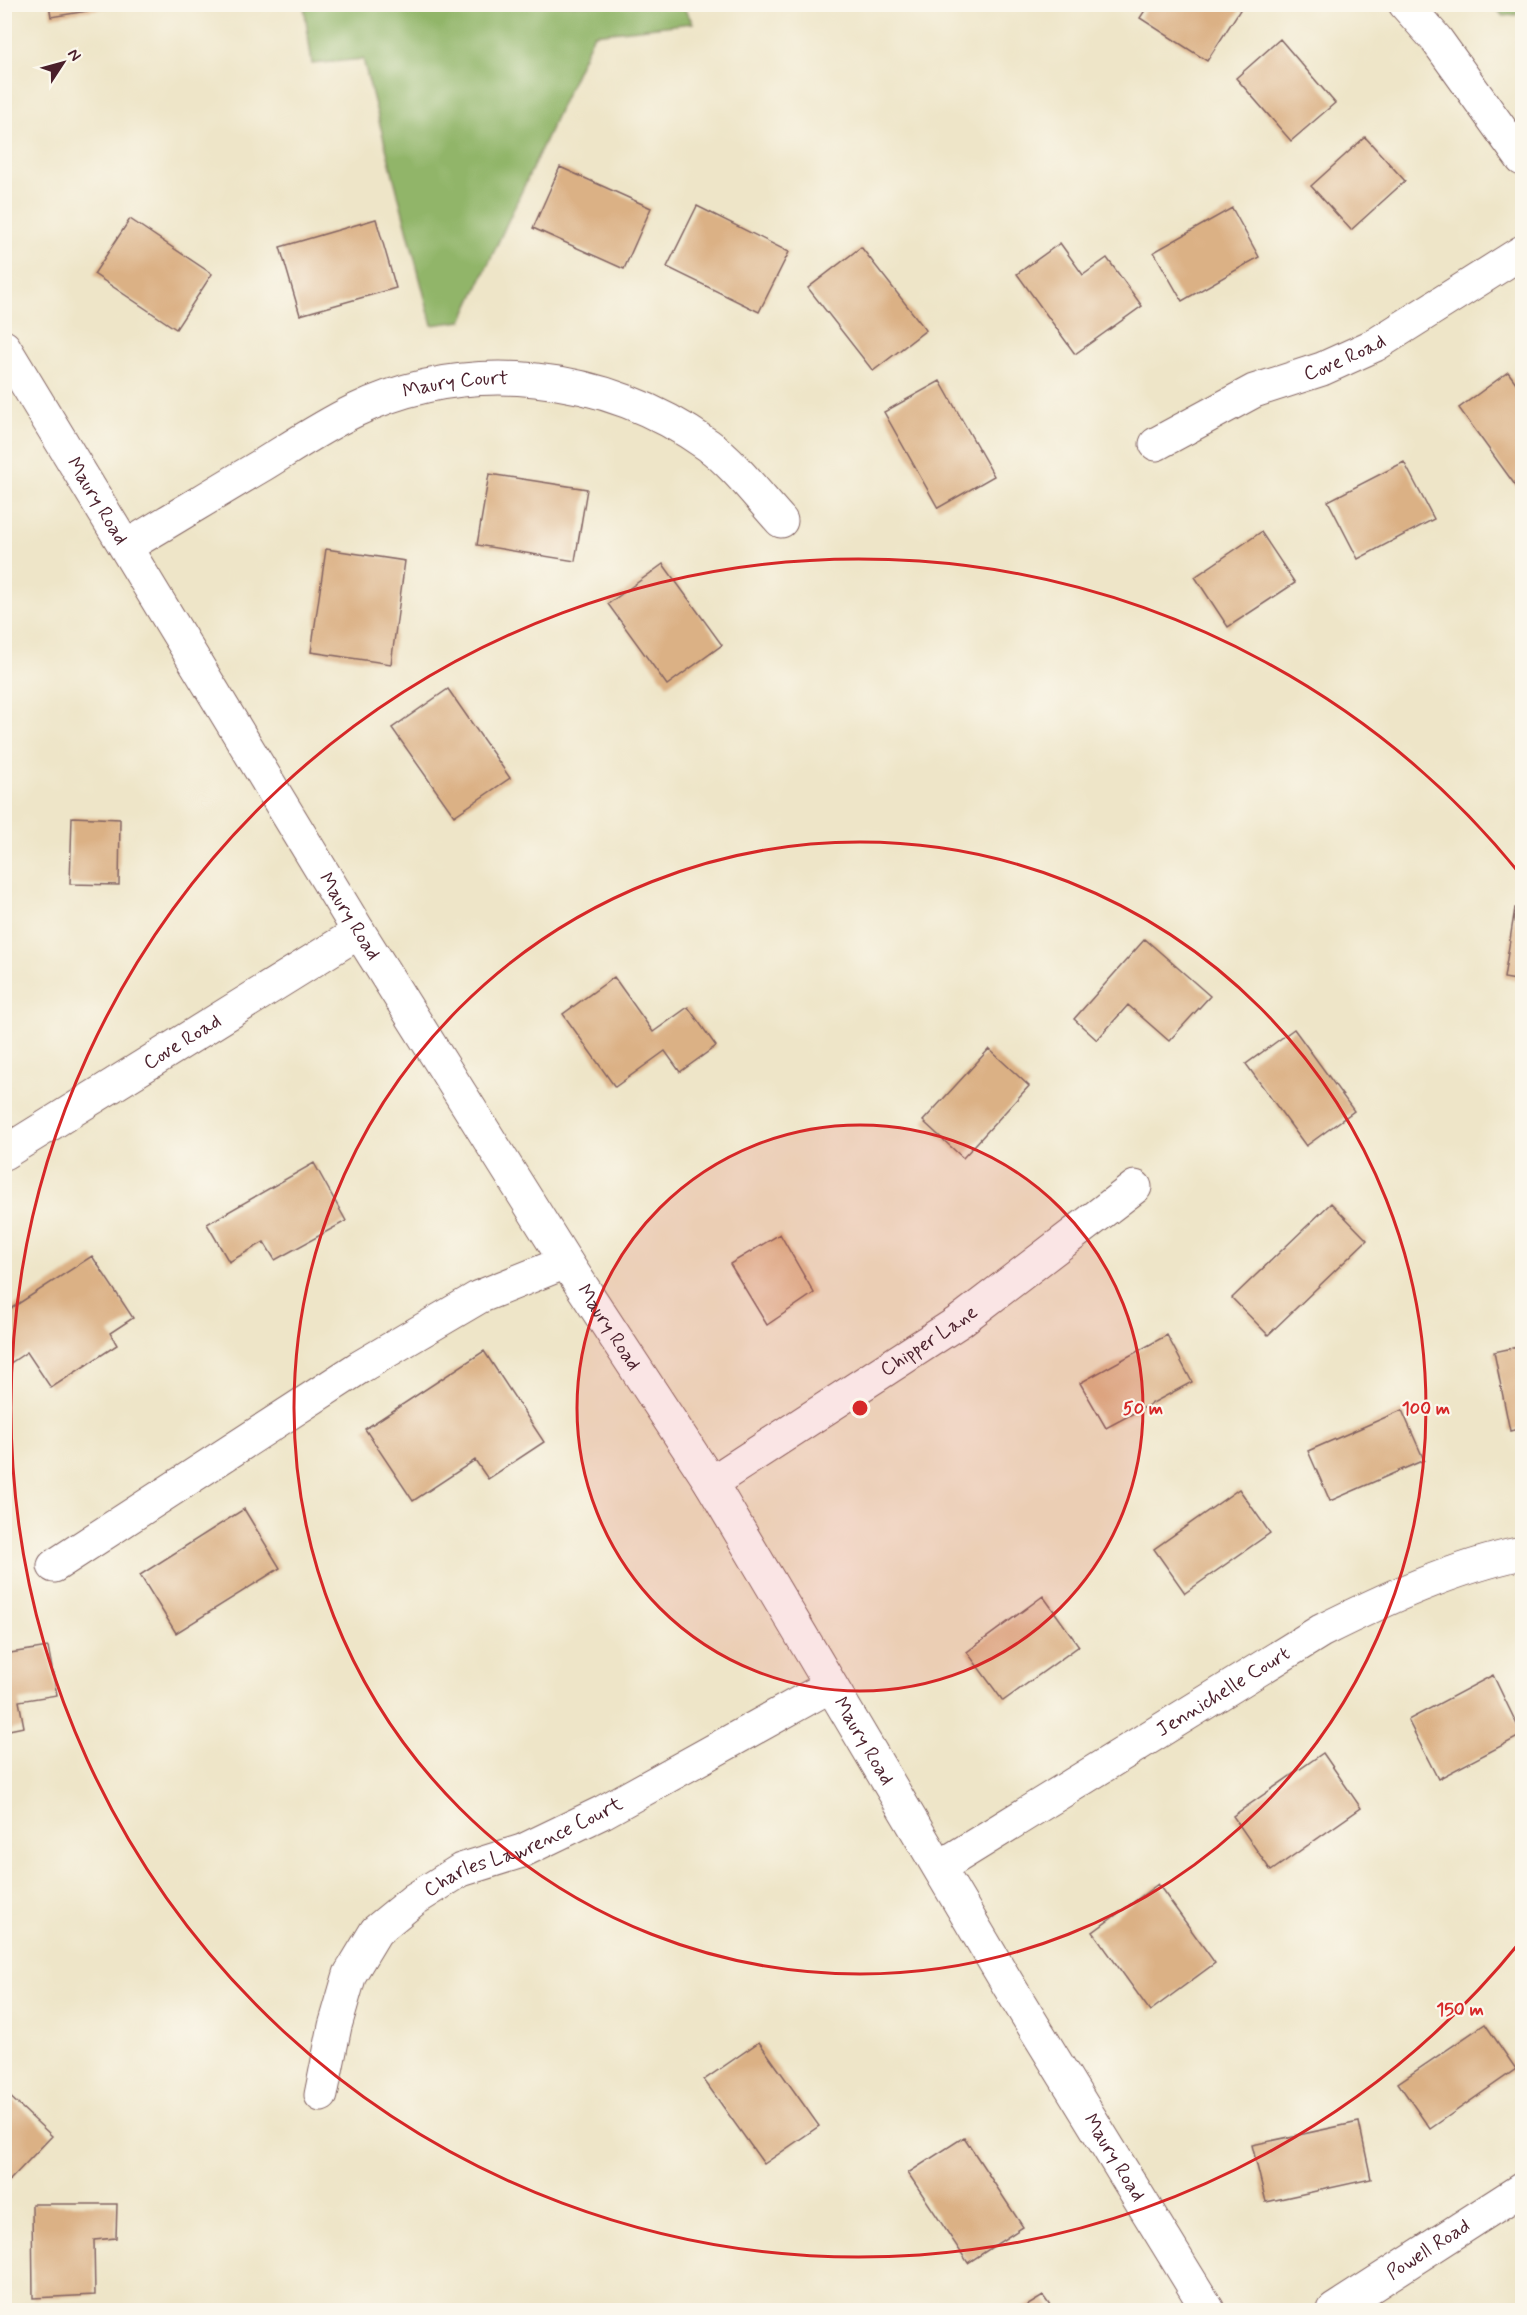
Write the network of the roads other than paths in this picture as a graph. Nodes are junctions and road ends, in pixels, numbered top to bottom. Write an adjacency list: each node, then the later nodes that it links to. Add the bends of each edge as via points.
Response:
1 (1405, 4): 2 (street, via 1436,39)
2 (1522, 159)
3 (1522, 252): 5 (street, Cove Road, via 1375,345 1322,369 1254,391)
4 (4, 347): 7 (street, Maury Road)
5 (1156, 444)
6 (781, 520): 7 (street, Maury Court, via 711,447 652,411 570,384 484,378 412,390 355,411)
7 (127, 546): 8 (street, Maury Road)
8 (359, 932): 9 (street, Cove Road); 11 (street, Maury Road)
9 (4, 1153)
10 (1135, 1187): 12 (street, Chipper Lane, via 960,1321)
11 (566, 1262): 12 (street, Maury Road); 14 (street, via 479,1297 360,1367)
12 (711, 1483): 15 (street, Maury Road)
13 (1522, 1553): 16 (street, Jennichelle Court, via 1449,1574 1321,1631)
14 (54, 1566)
15 (830, 1686): 16 (street, Maury Road); 17 (street, Charles Lawrence Court, via 603,1812 522,1851 460,1870 415,1899 376,1931 350,1974)
16 (940, 1867): 19 (street, Maury Road)
17 (321, 2095)
18 (1522, 2189): 20 (street, Powell Road)
19 (1208, 2310)
20 (1334, 2310)

